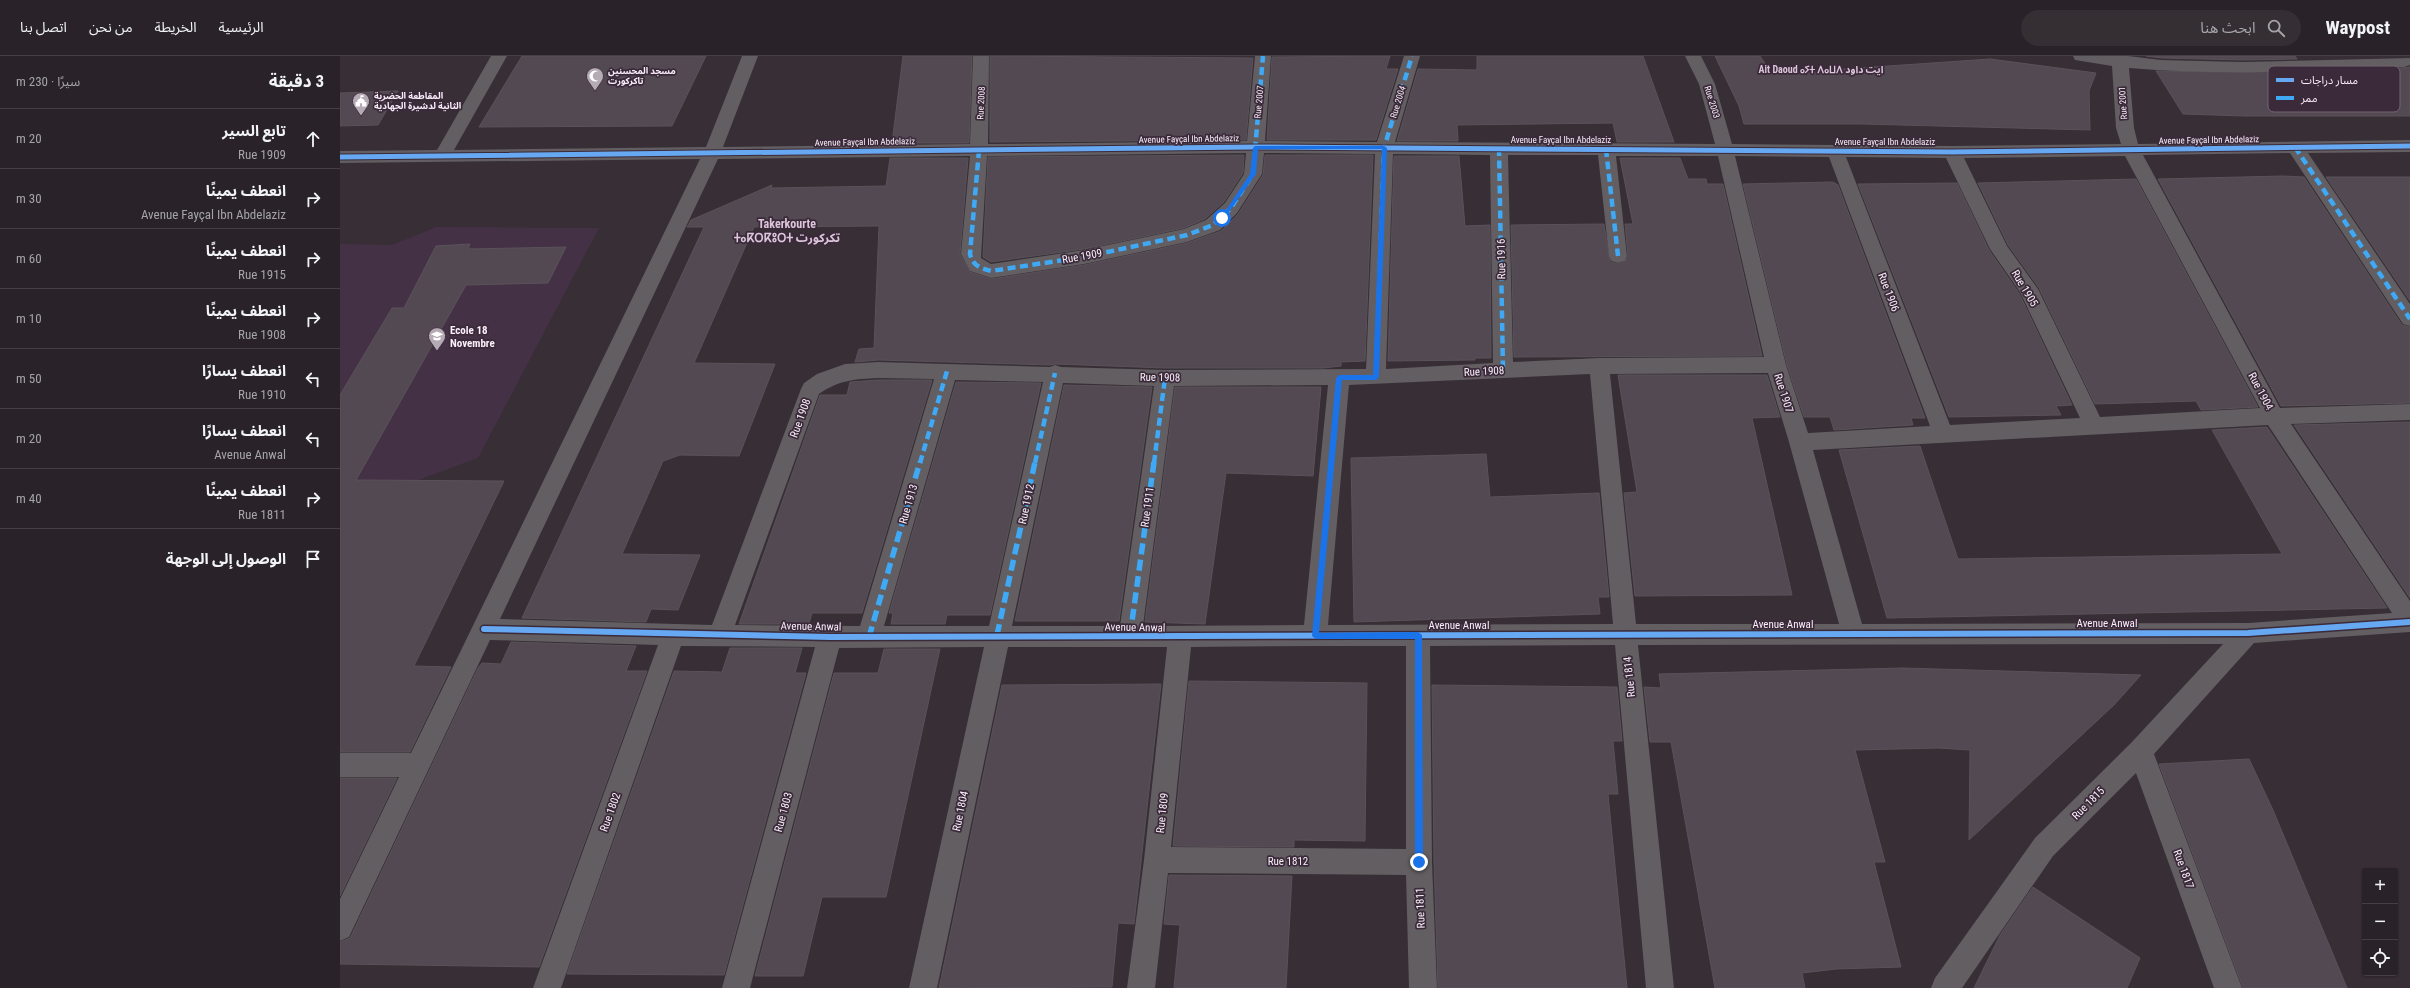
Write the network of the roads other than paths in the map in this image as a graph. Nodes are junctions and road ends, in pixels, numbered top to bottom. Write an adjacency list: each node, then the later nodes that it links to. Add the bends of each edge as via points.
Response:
1 (499, 56): 24 (street)
2 (750, 56): 23 (street)
3 (981, 56): 19 (street, Rue 2008)
4 (1263, 56): 14 (street, Rue 2007)
5 (1412, 56): 15 (street, Rue 2004)
6 (1693, 56): 18 (street, Rue 2003, via 1707,84)
7 (2081, 56): 8 (street)
8 (2121, 60): 11 (street, via 2211,69); 20 (street, Rue 2001, via 2123,107)
9 (2404, 62): 10 (street)
10 (2294, 66)
11 (2268, 67)
12 (2410, 146): 13 (street, Avenue Fayçal Ibn Abdelaziz)
13 (2295, 147): 20 (street, Avenue Fayçal Ibn Abdelaziz); 27 (street)
14 (1255, 148): 15 (street, Avenue Fayçal Ibn Abdelaziz); 19 (street, Avenue Fayçal Ibn Abdelaziz); 19 (street, Rue 1909, via 1253,174 1246,186 1222,218 1202,231 1084,257 991,271 978,268 972,262 970,254)
15 (1384, 148): 16 (street, Avenue Fayçal Ibn Abdelaziz); 33 (street, Rue 2004)
16 (1499, 148): 17 (street, Avenue Fayçal Ibn Abdelaziz); 30 (street, Rue 1916)
17 (1606, 149): 18 (street, Avenue Fayçal Ibn Abdelaziz); 26 (street)
18 (1724, 149): 21 (street, Avenue Fayçal Ibn Abdelaziz); 28 (street, Rue 1907)
19 (979, 150): 23 (street, Avenue Fayçal Ibn Abdelaziz)
20 (2131, 150): 22 (street, Avenue Fayçal Ibn Abdelaziz); 37 (street, Rue 1904)
21 (1834, 151): 22 (street, Avenue Fayçal Ibn Abdelaziz); 39 (street, Rue 1906)
22 (1952, 152): 38 (street, Rue 1905, via 1999,249 2028,288)
23 (712, 153): 24 (street, Avenue Fayçal Ibn Abdelaziz); 42 (street)
24 (444, 154): 25 (street, Avenue Fayçal Ibn Abdelaziz)
25 (340, 157)
26 (1618, 256)
27 (2410, 319)
28 (1776, 365): 29 (street, Rue 1908); 40 (street, Rue 1907)
29 (1599, 366): 30 (street, Rue 1908); 49 (street, Rue 1814)
30 (1502, 370): 33 (street, Rue 1908)
31 (947, 371): 32 (street, Rue 1908); 46 (street, Rue 1908, via 845,372 824,380 811,389); 53 (street, Rue 1913)
32 (1055, 373): 34 (street, Rue 1908); 47 (street, Rue 1912)
33 (1376, 377): 35 (street, Rue 1908)
34 (1165, 378): 35 (street, Rue 1908); 50 (street, Rue 1911)
35 (1339, 378): 51 (street)
36 (2410, 412): 37 (street)
37 (2274, 416): 38 (street); 41 (street, Rue 1904)
38 (2094, 426): 39 (street)
39 (1943, 433): 40 (street)
40 (1800, 442): 44 (street, Rue 1907)
41 (2410, 621): 43 (street, Avenue Anwal)
42 (484, 629): 45 (street, Avenue Anwal); 57 (street)
43 (2248, 633): 44 (street, Avenue Anwal); 55 (street, Rue 1815)
44 (1853, 634): 49 (street, Avenue Anwal)
45 (672, 635): 46 (street, Avenue Anwal); 61 (street, Rue 1802)
46 (720, 635): 52 (street, Avenue Anwal)
47 (997, 635): 50 (street, Avenue Anwal); 53 (street, Avenue Anwal); 63 (street, Rue 1804)
48 (1418, 635): 49 (street, Avenue Anwal); 51 (street, Avenue Anwal); 59 (street, Rue 1811)
49 (1624, 635): 66 (street, Rue 1814)
50 (1130, 636): 54 (street, Avenue Anwal)
51 (1316, 636): 54 (street, Avenue Anwal)
52 (830, 637): 53 (street, Avenue Anwal); 62 (street, Rue 1803)
53 (869, 637)
54 (1180, 637): 58 (street, Rue 1809)
55 (2140, 751): 67 (street, Rue 1815, via 2044,847); 68 (street, Rue 1817)
56 (340, 765): 57 (street)
57 (418, 765): 60 (street)
58 (1157, 860): 59 (street, Rue 1812); 64 (street, Rue 1809)
59 (1419, 862): 65 (street, Rue 1811)
60 (340, 928)
61 (547, 988)
62 (736, 988)
63 (923, 988)
64 (1141, 988)
65 (1423, 988)
66 (1660, 988)
67 (1945, 988)
68 (2228, 988)

